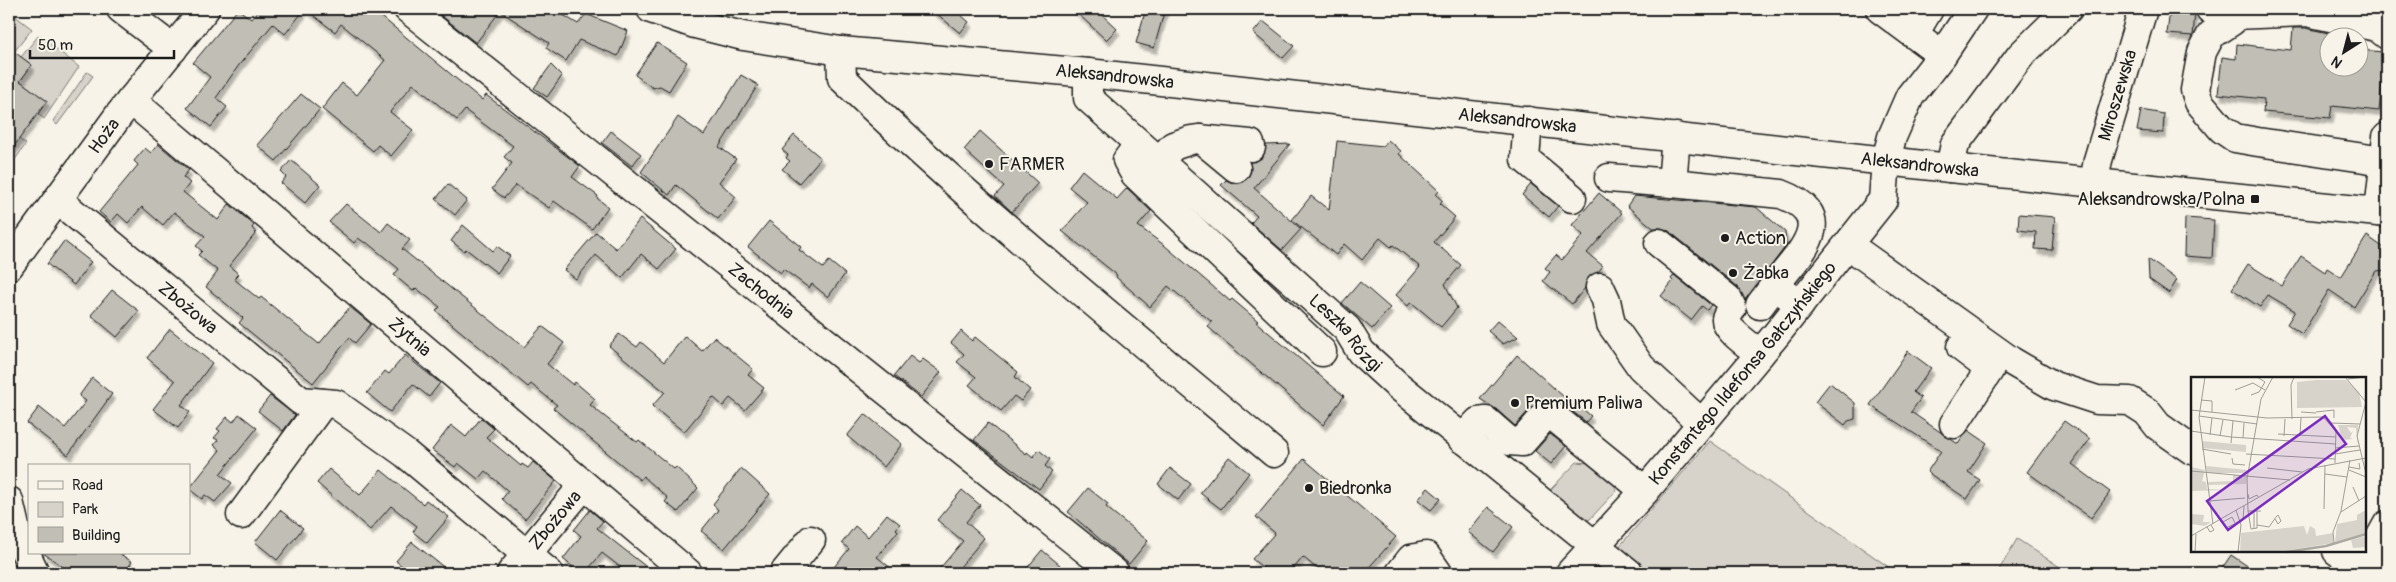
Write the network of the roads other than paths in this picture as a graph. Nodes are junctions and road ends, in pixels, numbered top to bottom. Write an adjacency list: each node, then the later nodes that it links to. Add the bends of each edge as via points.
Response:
1 (121, 9): 13 (street)
2 (205, 9): 13 (street, Hoża)
3 (408, 9): 58 (street, Zachodnia)
4 (652, 9): 14 (street, Aleksandrowska, via 743,36)
5 (1880, 9): 11 (street)
6 (1929, 9): 11 (street)
7 (1973, 9): 15 (street, Konstantego Ildefonsa Gałczyńskiego)
8 (2068, 9): 24 (street, via 2021,55 1955,144)
9 (2143, 9): 26 (street, Miroszewska)
10 (2222, 12): 12 (street, via 2307,12 2377,27); 20 (street, via 2232,21 2211,35 2206,44 2195,90 2198,102 2222,129 2235,138 2258,142)
11 (1914, 34): 15 (street)
12 (2387, 35)
13 (173, 49): 17 (street, Hoża)
14 (841, 51): 16 (street, Aleksandrowska); 43 (street, via 842,78 877,111 1013,235)
15 (1942, 54): 23 (street, Konstantego Ildefonsa Gałczyńskiego, via 1910,96)
16 (1088, 74): 18 (street, Aleksandrowska); 21 (street, Leszka Rózgi, via 1088,98)
17 (131, 100): 29 (street, Hoża); 44 (street, Żytnia)
18 (1528, 121): 19 (street, Aleksandrowska); 28 (street, via 1525,159)
19 (1676, 137): 23 (street, Aleksandrowska); 27 (street)
20 (2386, 149): 30 (street)
21 (1149, 153): 22 (street, via 1173,146 1188,135 1250,144); 36 (street, via 1127,160 1134,174); 41 (street, Leszka Rózgi, via 1346,329 1361,352)
22 (1243, 157)
23 (1886, 160): 24 (street, Aleksandrowska); 32 (street, Konstantego Ildefonsa Gałczyńskiego, via 1883,200)
24 (1950, 168): 26 (street, Aleksandrowska)
25 (1609, 178): 27 (street)
26 (2094, 182): 30 (street, Aleksandrowska)
27 (1672, 183): 35 (street, via 1781,194 1804,208 1812,221 1812,234 1768,295)
28 (1572, 198)
29 (58, 200): 33 (street, Hoża); 38 (street, Zbożowa, via 301,402)
30 (2383, 213)
31 (1659, 243): 37 (street, via 1728,299 1732,308 1726,324)
32 (1850, 255): 35 (street, Konstantego Ildefonsa Gałczyńskiego); 40 (street, via 1990,368); 42 (street, via 2054,386 2096,400 2130,401)
33 (9, 266)
34 (1600, 287): 39 (street, via 1611,324 1641,367)
35 (1800, 305): 37 (street, Konstantego Ildefonsa Gałczyńskiego)
36 (1322, 352)
37 (1760, 354): 39 (street, Konstantego Ildefonsa Gałczyńskiego)
38 (323, 403): 47 (street); 52 (street, Zbożowa, via 336,404 406,454)
39 (1702, 423): 45 (street, Konstantego Ildefonsa Gałczyńskiego)
40 (1954, 424)
41 (1462, 439): 45 (street, via 1478,422 1486,421 1509,440 1522,442 1543,418 1553,416); 50 (street, Leszka Rózgi)
42 (2191, 449)
43 (1274, 452)
44 (583, 486): 52 (street, Zbożowa); 56 (street, Żytnia)
45 (1644, 491): 50 (street, Konstantego Ildefonsa Gałczyńskiego)
46 (9, 501): 54 (street, via 16,535)
47 (240, 515)
48 (2387, 525): 53 (street)
49 (811, 540): 57 (street)
50 (1595, 547): 61 (street, Konstantego Ildefonsa Gałczyńskiego); 62 (street, Leszka Rózgi)
51 (2338, 552): 53 (street)
52 (519, 564): 55 (street, Zbożowa)
53 (2362, 571)
54 (34, 573)
55 (549, 573)
56 (688, 573)
57 (784, 573)
58 (1114, 573)
59 (1400, 573): 60 (street, via 1411,559 1426,556)
60 (1438, 573)
61 (1570, 573)
62 (1629, 573)

